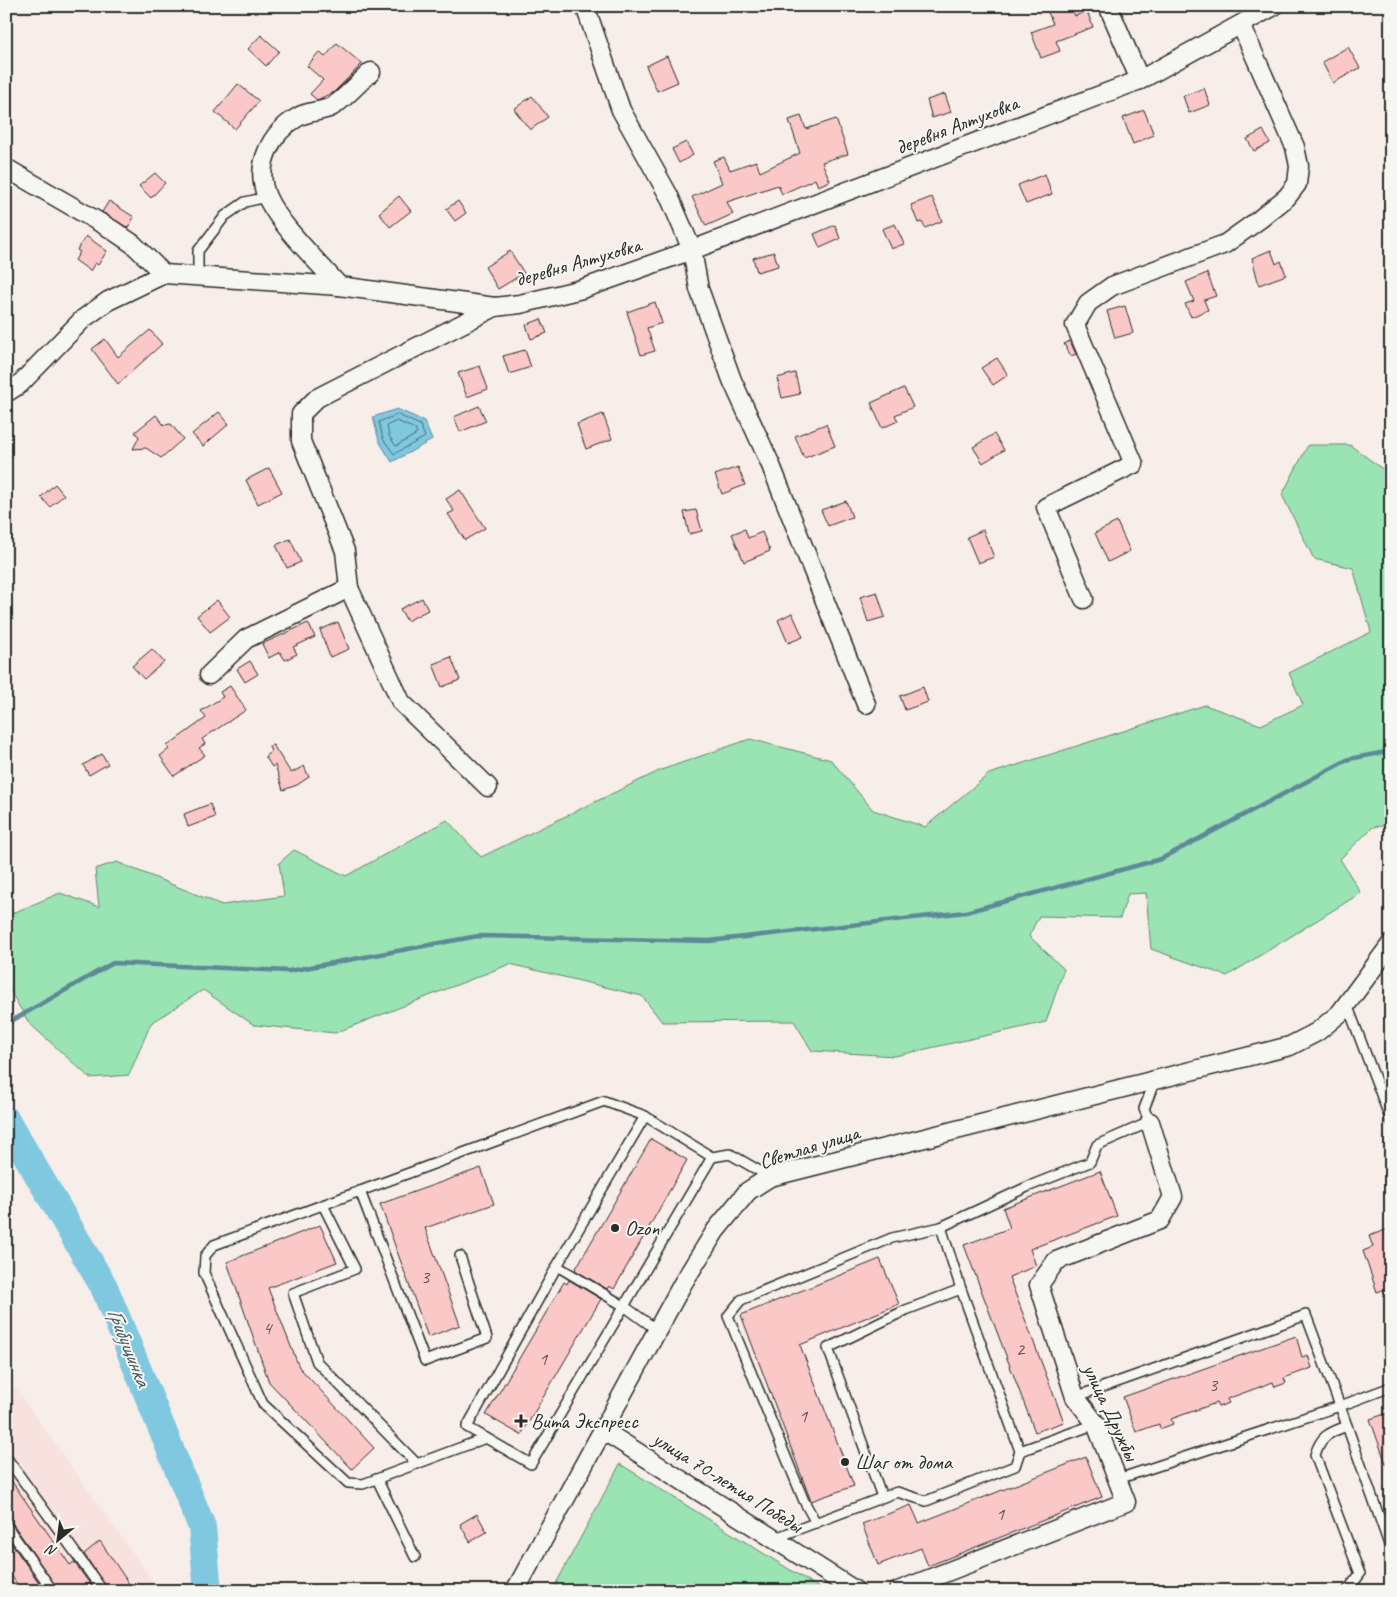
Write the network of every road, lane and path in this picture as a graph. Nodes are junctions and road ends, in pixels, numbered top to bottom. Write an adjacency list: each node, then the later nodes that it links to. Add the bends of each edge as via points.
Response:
1 (585, 6): 9 (street, via 621,110 669,196)
2 (1108, 6): 6 (street)
3 (1274, 6): 4 (street, деревня Алтуховка)
4 (1242, 25): 6 (street, деревня Алтуховка); 16 (street, via 1295,147 1299,166 1297,184 1274,208 1225,244 1112,286 1088,303 1075,325 1134,464 1046,507)
5 (370, 72): 8 (street, via 332,107 299,116 281,130 264,158 262,174)
6 (1140, 80): 9 (street, деревня Алтуховка)
7 (6, 168): 10 (street, via 111,229 133,244)
8 (267, 198): 11 (lane, via 245,202 225,216 198,251); 12 (street, via 280,218)
9 (692, 250): 13 (street, деревня Алтуховка, via 582,289 520,304); 18 (street, via 699,289 732,380 770,463)
10 (164, 274): 11 (street); 14 (street, via 122,293 84,318 20,384)
11 (198, 276): 12 (street)
12 (339, 286): 13 (street)
13 (495, 306): 15 (street, деревня Алтуховка, via 316,398 301,414 301,441 345,551)
14 (6, 393)
15 (349, 588): 17 (street, via 246,639); 19 (street, деревня Алтуховка, via 401,702)
16 (1084, 599)
17 (209, 675)
18 (866, 704)
19 (488, 787)
20 (1391, 944): 21 (street, Светлая улица)
21 (1347, 1004): 22 (street, Светлая улица, via 1317,1032 1290,1046); 24 (lane)
22 (1156, 1078): 25 (lane, via 1144,1109); 27 (street, Светлая улица)
23 (645, 1116): 26 (lane); 28 (lane, via 604,1101); 32 (lane)
24 (1391, 1121)
25 (1150, 1122): 30 (lane, via 1097,1144 1090,1162); 37 (street, улица Дружбы, via 1173,1197 1160,1220 1056,1261 1039,1285)
26 (712, 1156): 27 (lane, via 730,1154); 34 (lane)
27 (770, 1178): 35 (street, Светлая улица, via 748,1191 716,1230)
28 (360, 1191): 29 (lane); 31 (lane, via 424,1361 487,1338)
29 (323, 1205): 45 (lane, via 355,1269 293,1293 317,1362); 46 (lane, via 214,1244 205,1256 204,1273 263,1404 348,1483 364,1484)
30 (942, 1227): 33 (lane); 49 (lane, via 892,1238 742,1300 728,1316)
31 (460, 1256)
32 (557, 1266): 34 (lane); 42 (lane, via 467,1427)
33 (961, 1289): 43 (lane); 48 (lane, via 906,1310 828,1348)
34 (624, 1306): 35 (lane); 42 (lane, via 531,1464)
35 (657, 1330): 41 (street, Светлая улица)
36 (1391, 1388): 38 (lane)
37 (1075, 1397): 38 (lane, via 1306,1315); 39 (street, улица Дружбы)
38 (1340, 1406): 40 (lane); 47 (lane)
39 (1096, 1424): 43 (lane); 47 (street, улица Дружбы)
40 (1347, 1426): 52 (lane); 59 (lane, via 1326,1434 1315,1455 1360,1574)
41 (604, 1431): 51 (street, улица 70-летия Победы); 56 (street)
42 (486, 1438): 45 (lane)
43 (1020, 1450): 48 (lane, via 1015,1466 926,1501 896,1492)
44 (6, 1457): 55 (lane)
45 (417, 1464): 46 (lane)
46 (377, 1479): 53 (lane)
47 (1118, 1479): 58 (street, улица Дружбы, via 1126,1502)
48 (882, 1497): 49 (lane)
49 (816, 1523): 51 (lane)
50 (6, 1524): 54 (lane)
51 (775, 1538): 57 (street, улица 70-летия Победы)
52 (1391, 1550)
53 (415, 1557)
54 (53, 1591)
55 (103, 1591)
56 (515, 1591)
57 (856, 1591)
58 (898, 1591)
59 (1347, 1591)

